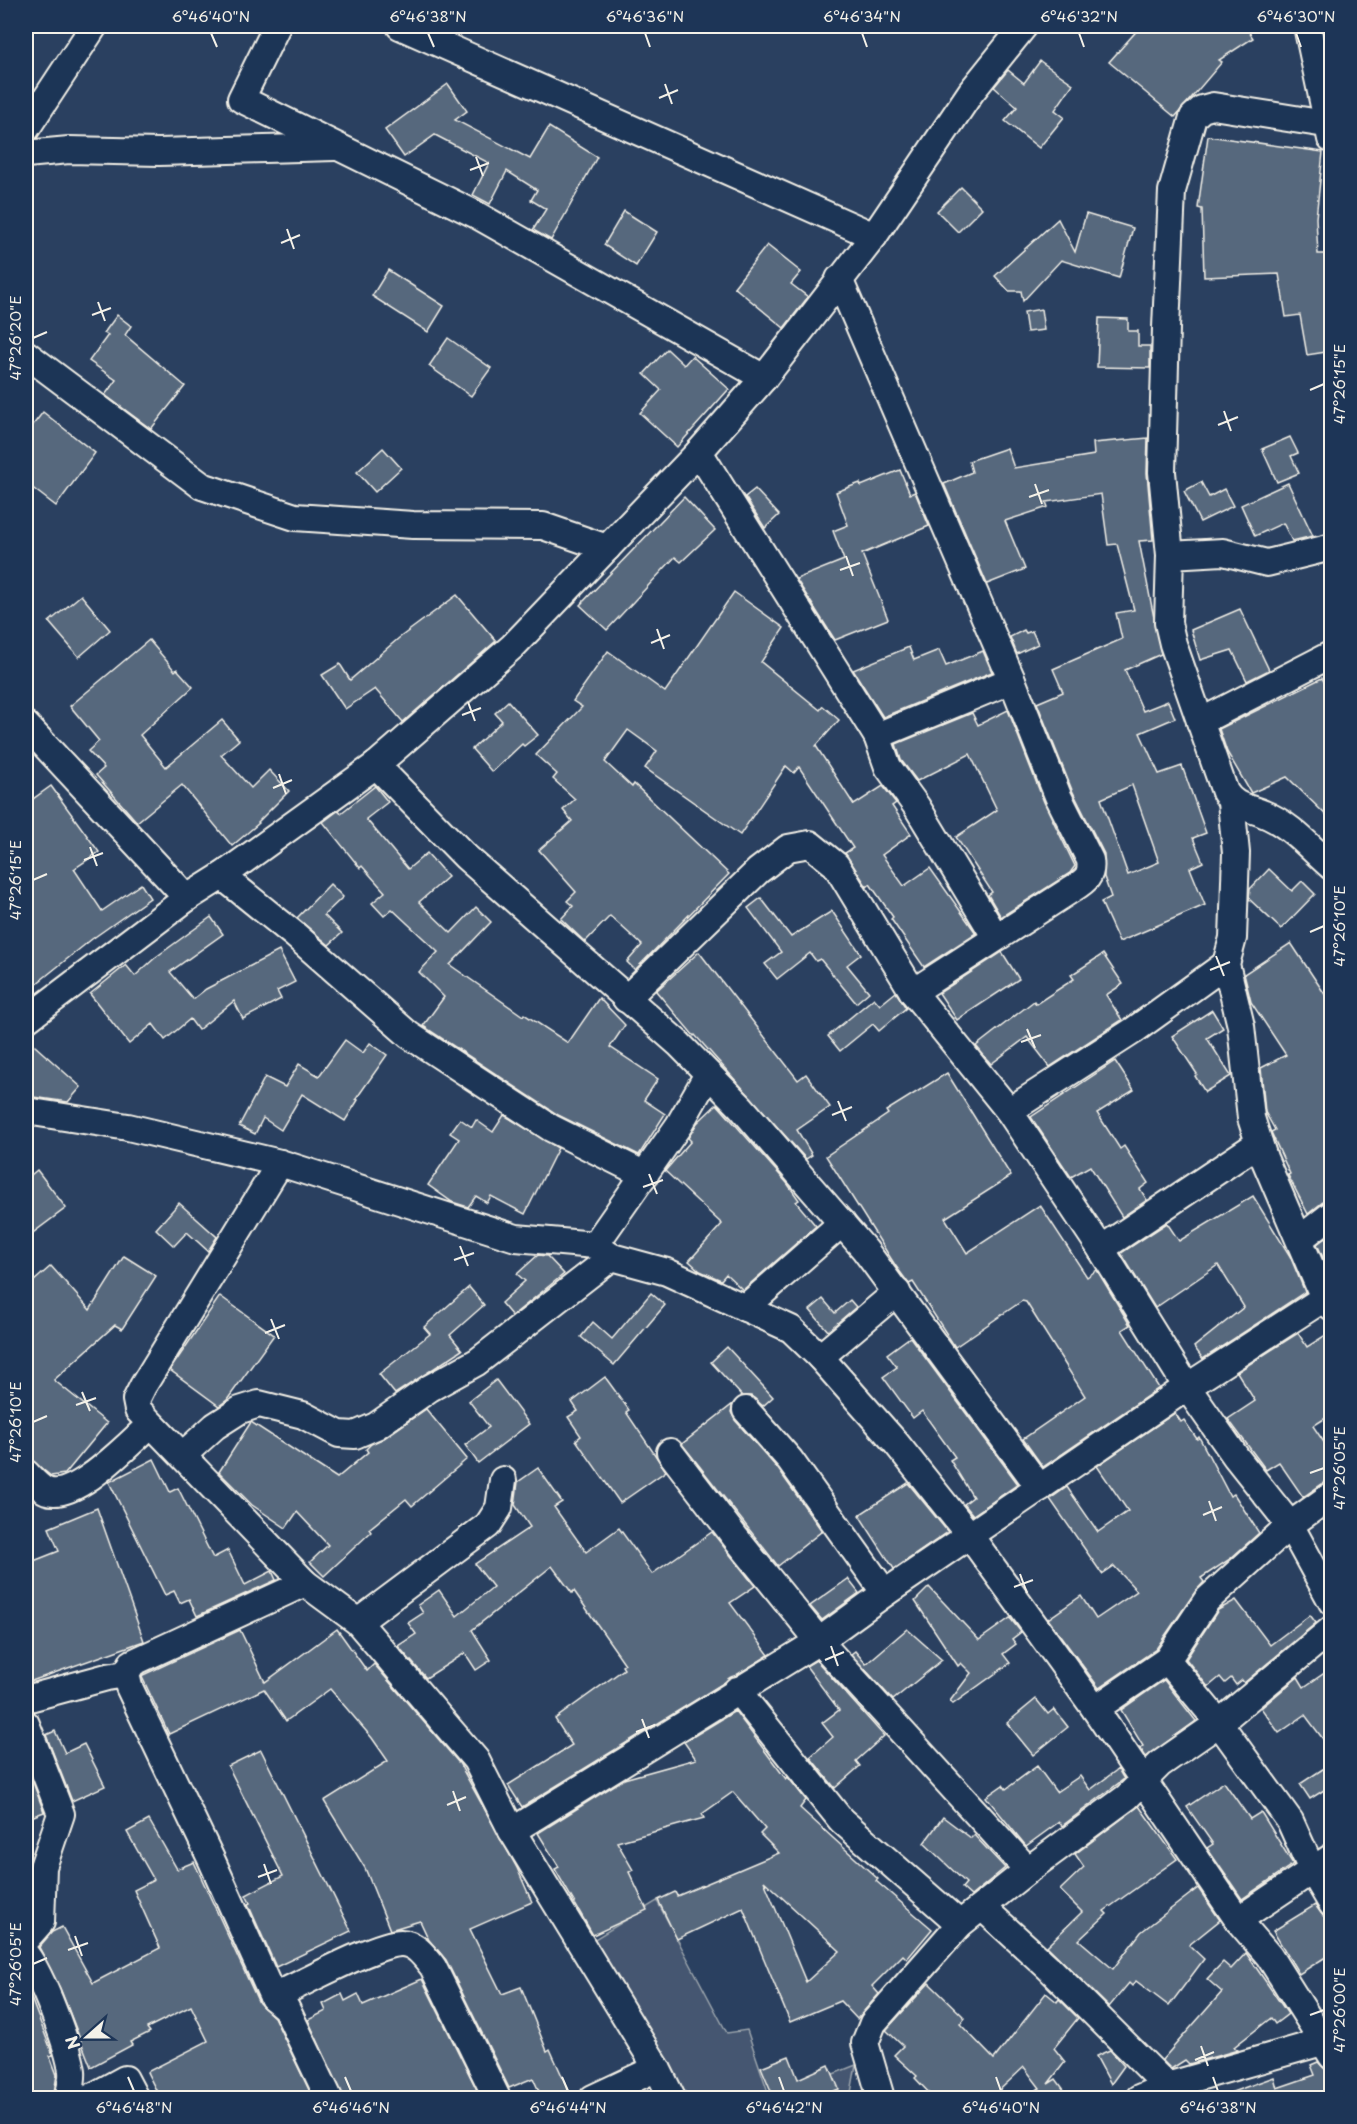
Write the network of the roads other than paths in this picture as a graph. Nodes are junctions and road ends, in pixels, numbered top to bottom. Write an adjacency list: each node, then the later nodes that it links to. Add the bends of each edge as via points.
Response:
1 (94, 26): 6 (street)
2 (277, 26): 8 (street, via 241,99)
3 (400, 26): 10 (street)
4 (1024, 26): 10 (street, via 971,92)
5 (1307, 26): 7 (street)
6 (26, 129)
7 (1330, 131): 17 (street, via 1213,106 1193,117 1172,191 1162,472)
8 (341, 146): 9 (street); 13 (street, via 475,214)
9 (26, 154)
10 (874, 236): 11 (street)
11 (839, 279): 13 (street); 19 (street)
12 (26, 354): 15 (street, via 202,486 295,517 412,525 543,526)
13 (764, 378): 14 (street)
14 (699, 452): 15 (street); 22 (street)
15 (608, 548): 23 (street, via 513,646)
16 (1330, 552): 17 (street, via 1267,563 1223,552)
17 (1170, 555): 20 (street, via 1168,623)
18 (1332, 654): 20 (street)
19 (1012, 680): 22 (street); 28 (street, via 1092,870 1088,878 1069,891)
20 (1200, 722): 24 (street)
21 (26, 725): 27 (street)
22 (877, 736): 28 (street, via 888,767 917,807)
23 (376, 765): 26 (street); 31 (street, via 466,857)
24 (1231, 802): 25 (street, via 1285,825); 29 (street, via 1236,863 1233,938)
25 (1332, 867)
26 (222, 876): 27 (street); 38 (street, via 409,1035 551,1128)
27 (187, 898): 32 (street)
28 (995, 936): 30 (street)
29 (1226, 964): 35 (street, via 1133,1031); 36 (street, via 1241,1026 1248,1099)
30 (913, 992): 31 (street, via 836,865 810,844 788,848 758,871); 35 (street)
31 (626, 999): 33 (street)
32 (26, 1020)
33 (708, 1074): 38 (street); 40 (street)
34 (26, 1111): 37 (street, via 128,1127)
35 (1010, 1111): 42 (street)
36 (1259, 1143): 41 (street); 42 (street)
37 (280, 1163): 43 (street, via 516,1238); 50 (street, via 136,1400 138,1410)
38 (645, 1175): 43 (street)
39 (1332, 1214): 41 (street)
40 (842, 1223): 44 (street); 46 (street)
41 (1300, 1239): 45 (street)
42 (1101, 1249): 48 (street)
43 (604, 1251): 46 (street, via 667,1272); 52 (street, via 477,1362 430,1388 376,1426 355,1435 339,1434 303,1415 259,1404 240,1410 215,1426)
44 (897, 1292): 47 (street); 55 (street)
45 (1329, 1300): 48 (street)
46 (745, 1308): 47 (street, via 791,1329)
47 (820, 1357): 58 (street, via 896,1443)
48 (1187, 1387): 55 (street); 57 (street)
49 (746, 1410): 60 (street, via 790,1461)
50 (150, 1425): 52 (street); 53 (street, via 88,1479 65,1492 46,1491)
51 (670, 1452): 64 (street)
52 (183, 1455): 59 (street)
53 (26, 1473)
54 (503, 1480): 62 (street, via 499,1508 488,1525)
55 (1040, 1488): 58 (street)
56 (1332, 1495): 57 (street)
57 (1290, 1525): 61 (street); 65 (street, via 1207,1600)
58 (970, 1536): 60 (street); 69 (street)
59 (304, 1583): 62 (street); 66 (street, via 132,1664)
60 (885, 1593): 64 (street)
61 (1332, 1602)
62 (358, 1622): 73 (street, via 476,1760)
63 (1332, 1629): 70 (street)
64 (819, 1641): 67 (street); 75 (street)
65 (1167, 1660): 69 (street); 70 (street)
66 (126, 1674): 68 (street); 82 (street)
67 (737, 1690): 73 (street); 79 (street, via 841,1820)
68 (26, 1699): 71 (street)
69 (1095, 1709): 72 (street)
70 (1219, 1723): 72 (street, via 1160,1764); 74 (street)
71 (26, 1724): 80 (street, via 61,1814 43,1867 41,1922)
72 (1143, 1782): 75 (street); 78 (street)
73 (512, 1831): 84 (street)
74 (1322, 1864): 76 (street); 78 (street)
75 (1028, 1870): 77 (street)
76 (1332, 1904)
77 (982, 1907): 79 (street); 85 (street, via 1049,1968)
78 (1239, 1920): 83 (street, via 1269,1956)
79 (960, 1924): 93 (street, via 873,2023 866,2043)
80 (26, 1939)
81 (26, 1955): 86 (street, via 38,1971 69,2060 72,2083)
82 (273, 1997): 89 (street, via 286,2008); 90 (street, via 374,1950 402,1942 420,1950 433,1967)
83 (1327, 2049): 85 (street)
84 (657, 2068): 91 (street); 92 (street)
85 (1169, 2092): 94 (street)
86 (68, 2098)
87 (90, 2098): 88 (street, via 125,2079)
88 (135, 2098)
89 (329, 2098)
90 (497, 2098)
91 (593, 2098)
92 (672, 2098)
93 (881, 2098)
94 (1138, 2098)

